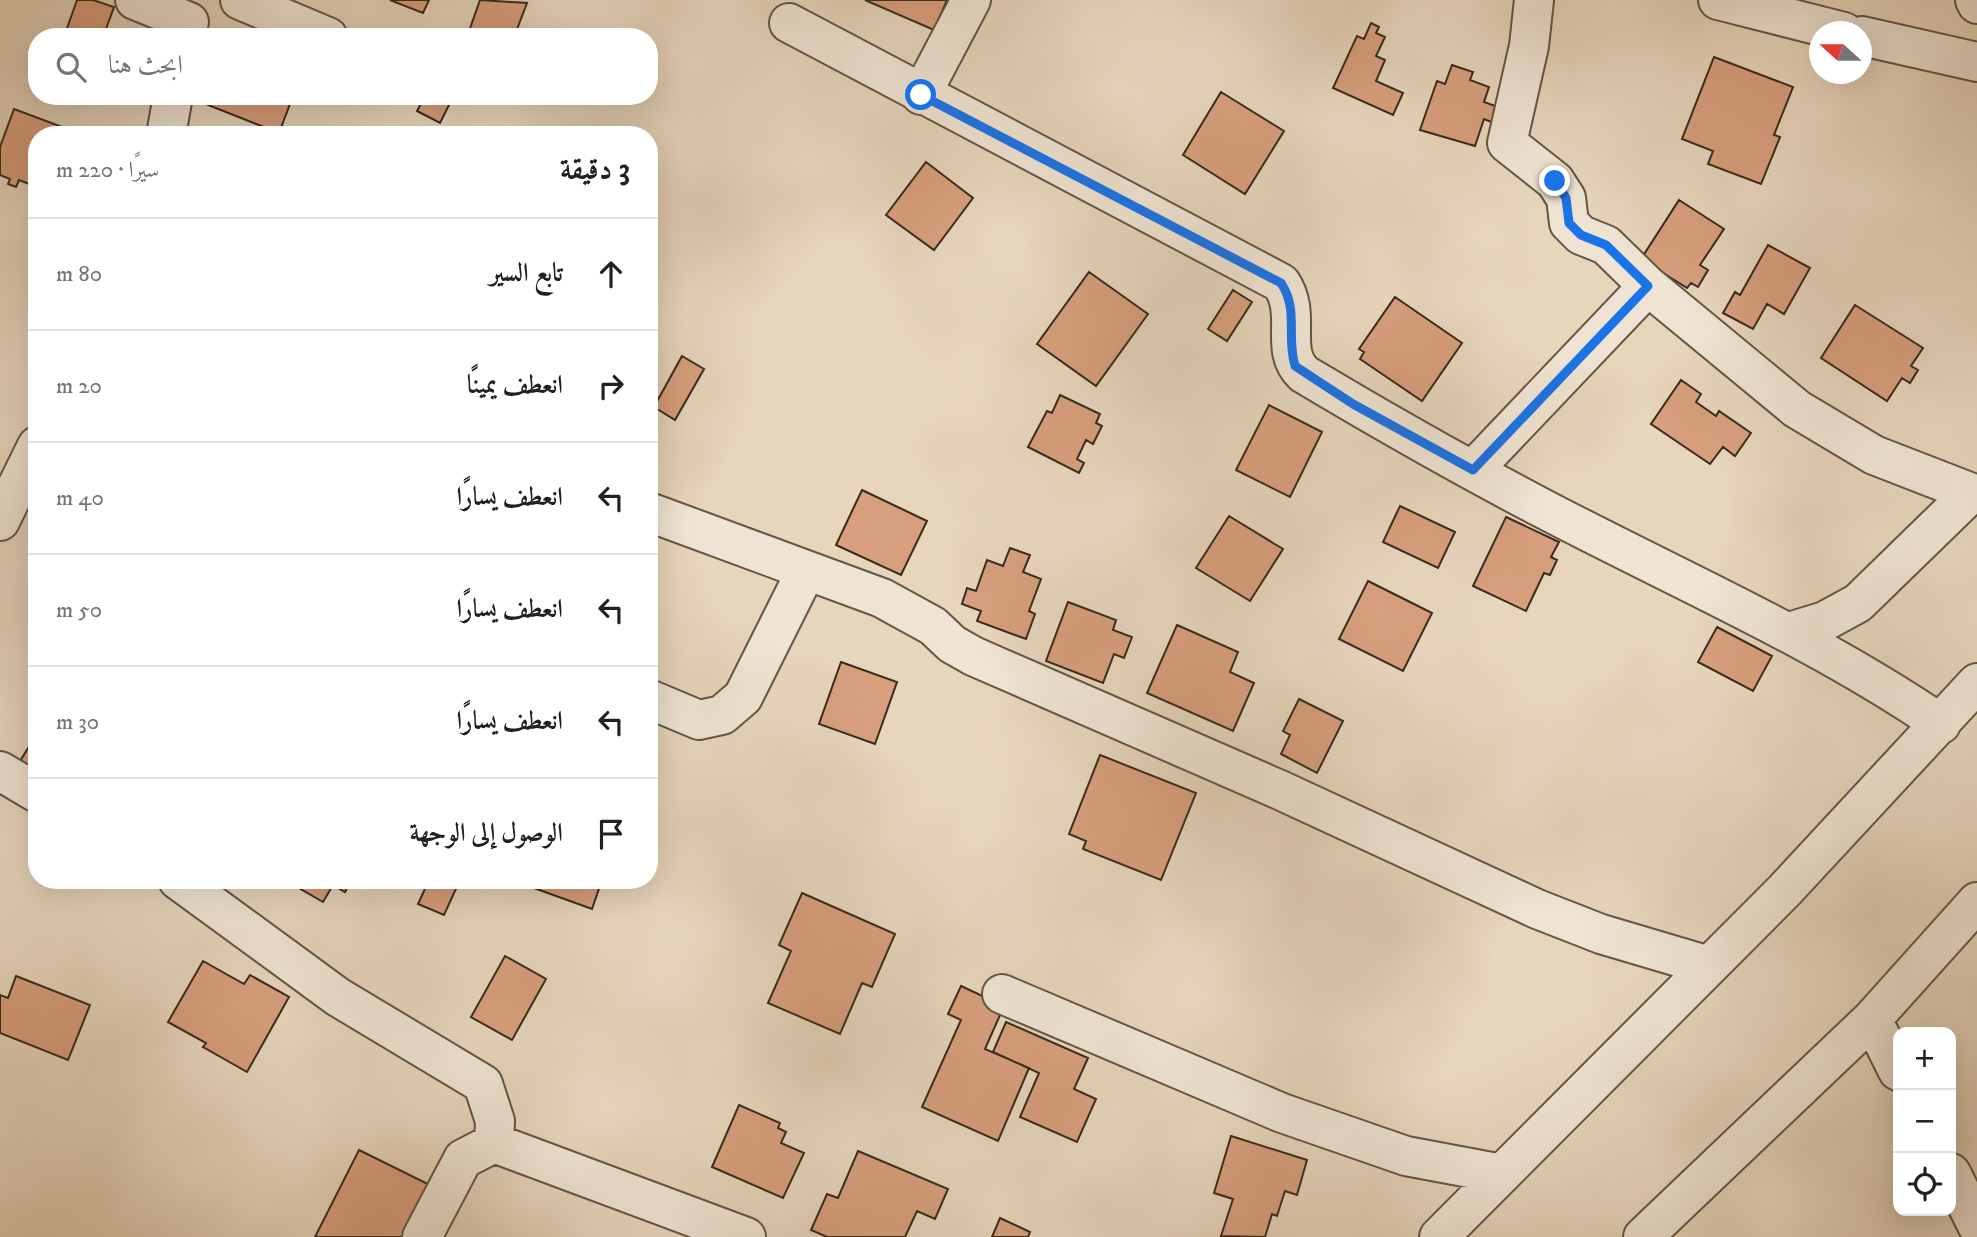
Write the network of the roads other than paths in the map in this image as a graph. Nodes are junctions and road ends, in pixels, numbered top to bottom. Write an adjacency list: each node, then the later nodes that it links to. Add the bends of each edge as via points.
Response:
1 (135, 0): 6 (street)
2 (240, 0): 9 (street)
3 (971, 0): 12 (street)
4 (1534, 0): 15 (street, via 1529,46 1507,143 1555,181 1566,198 1569,223 1581,235 1606,245)
5 (1718, 0): 8 (street)
6 (187, 20)
7 (789, 23): 12 (street)
8 (1809, 23)
9 (307, 28)
10 (1872, 38): 11 (street)
11 (1977, 62)
12 (921, 95): 17 (street, via 1281,283 1293,308 1291,353 1295,366)
13 (171, 105): 14 (street)
14 (168, 126)
15 (1648, 286): 17 (street); 18 (street, via 1797,409 1874,455)
16 (28, 464): 20 (street)
17 (1473, 470): 22 (street)
18 (1973, 495): 22 (street, via 1858,603 1825,621)
19 (658, 515): 21 (street)
20 (0, 521)
21 (806, 571): 24 (street, via 743,697 722,715 699,720); 30 (street, via 882,598 933,626 973,656 1280,790 1536,909)
22 (1789, 632): 25 (street, via 1882,684)
23 (1977, 683): 25 (street)
24 (658, 703)
25 (1941, 724): 30 (street)
26 (0, 771): 27 (street)
27 (28, 788)
28 (190, 889): 34 (street, via 338,997 483,1084 495,1121)
29 (1977, 902): 32 (street)
30 (1709, 966): 35 (street)
31 (1002, 994): 35 (street, via 1282,1113 1406,1156)
32 (1871, 1019): 33 (street); 41 (street)
33 (1893, 1061)
34 (494, 1143): 38 (street, via 463,1159); 39 (street)
35 (1502, 1174): 40 (street)
36 (1956, 1183): 37 (street)
37 (1977, 1225)
38 (422, 1237)
39 (746, 1237)
40 (1439, 1237)
41 (1643, 1237)

